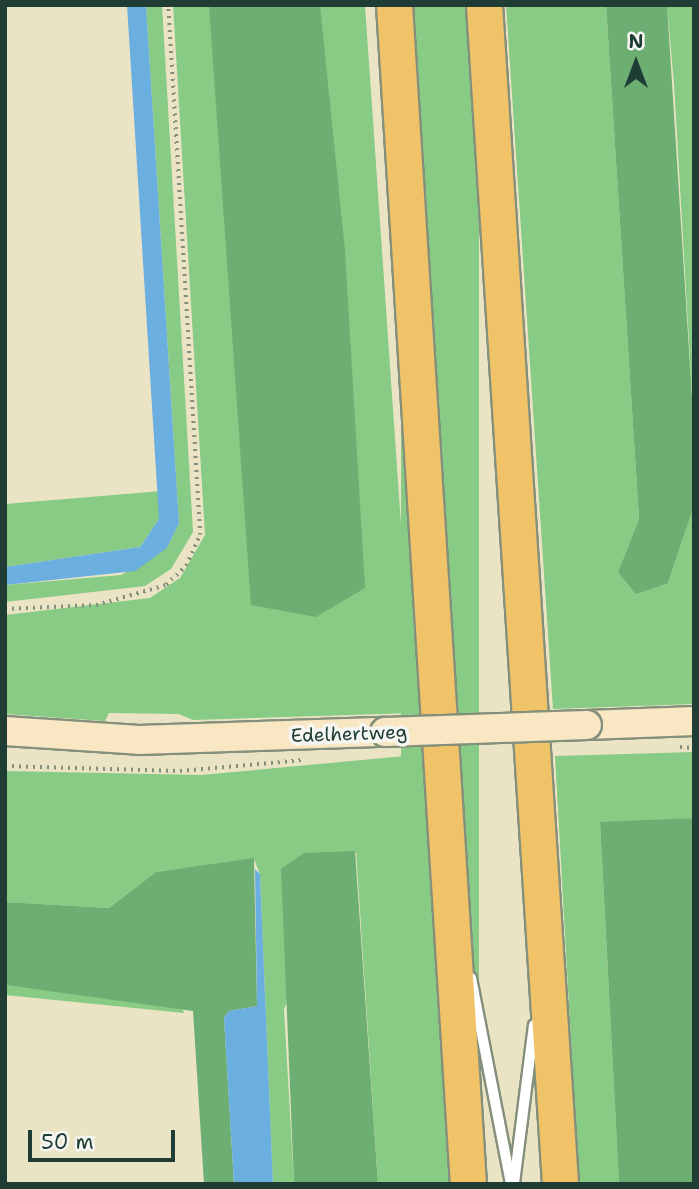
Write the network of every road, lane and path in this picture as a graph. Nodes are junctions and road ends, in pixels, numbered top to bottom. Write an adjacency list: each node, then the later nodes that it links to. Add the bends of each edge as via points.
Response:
1 (167, 5): 4 (path, via 200,535 186,566 166,585 96,605)
2 (394, 5): 9 (highway)
3 (484, 5): 10 (highway)
4 (5, 609)
5 (694, 721): 6 (street, Edelhertweg, bridge, via 139,740)
6 (5, 732)
7 (307, 760): 8 (path, Edelhertweg, via 180,771)
8 (5, 766)
9 (447, 858): 11 (highway); 12 (lane)
10 (545, 937): 12 (lane); 13 (highway)
11 (468, 1184)
12 (512, 1184)
13 (559, 1184)

